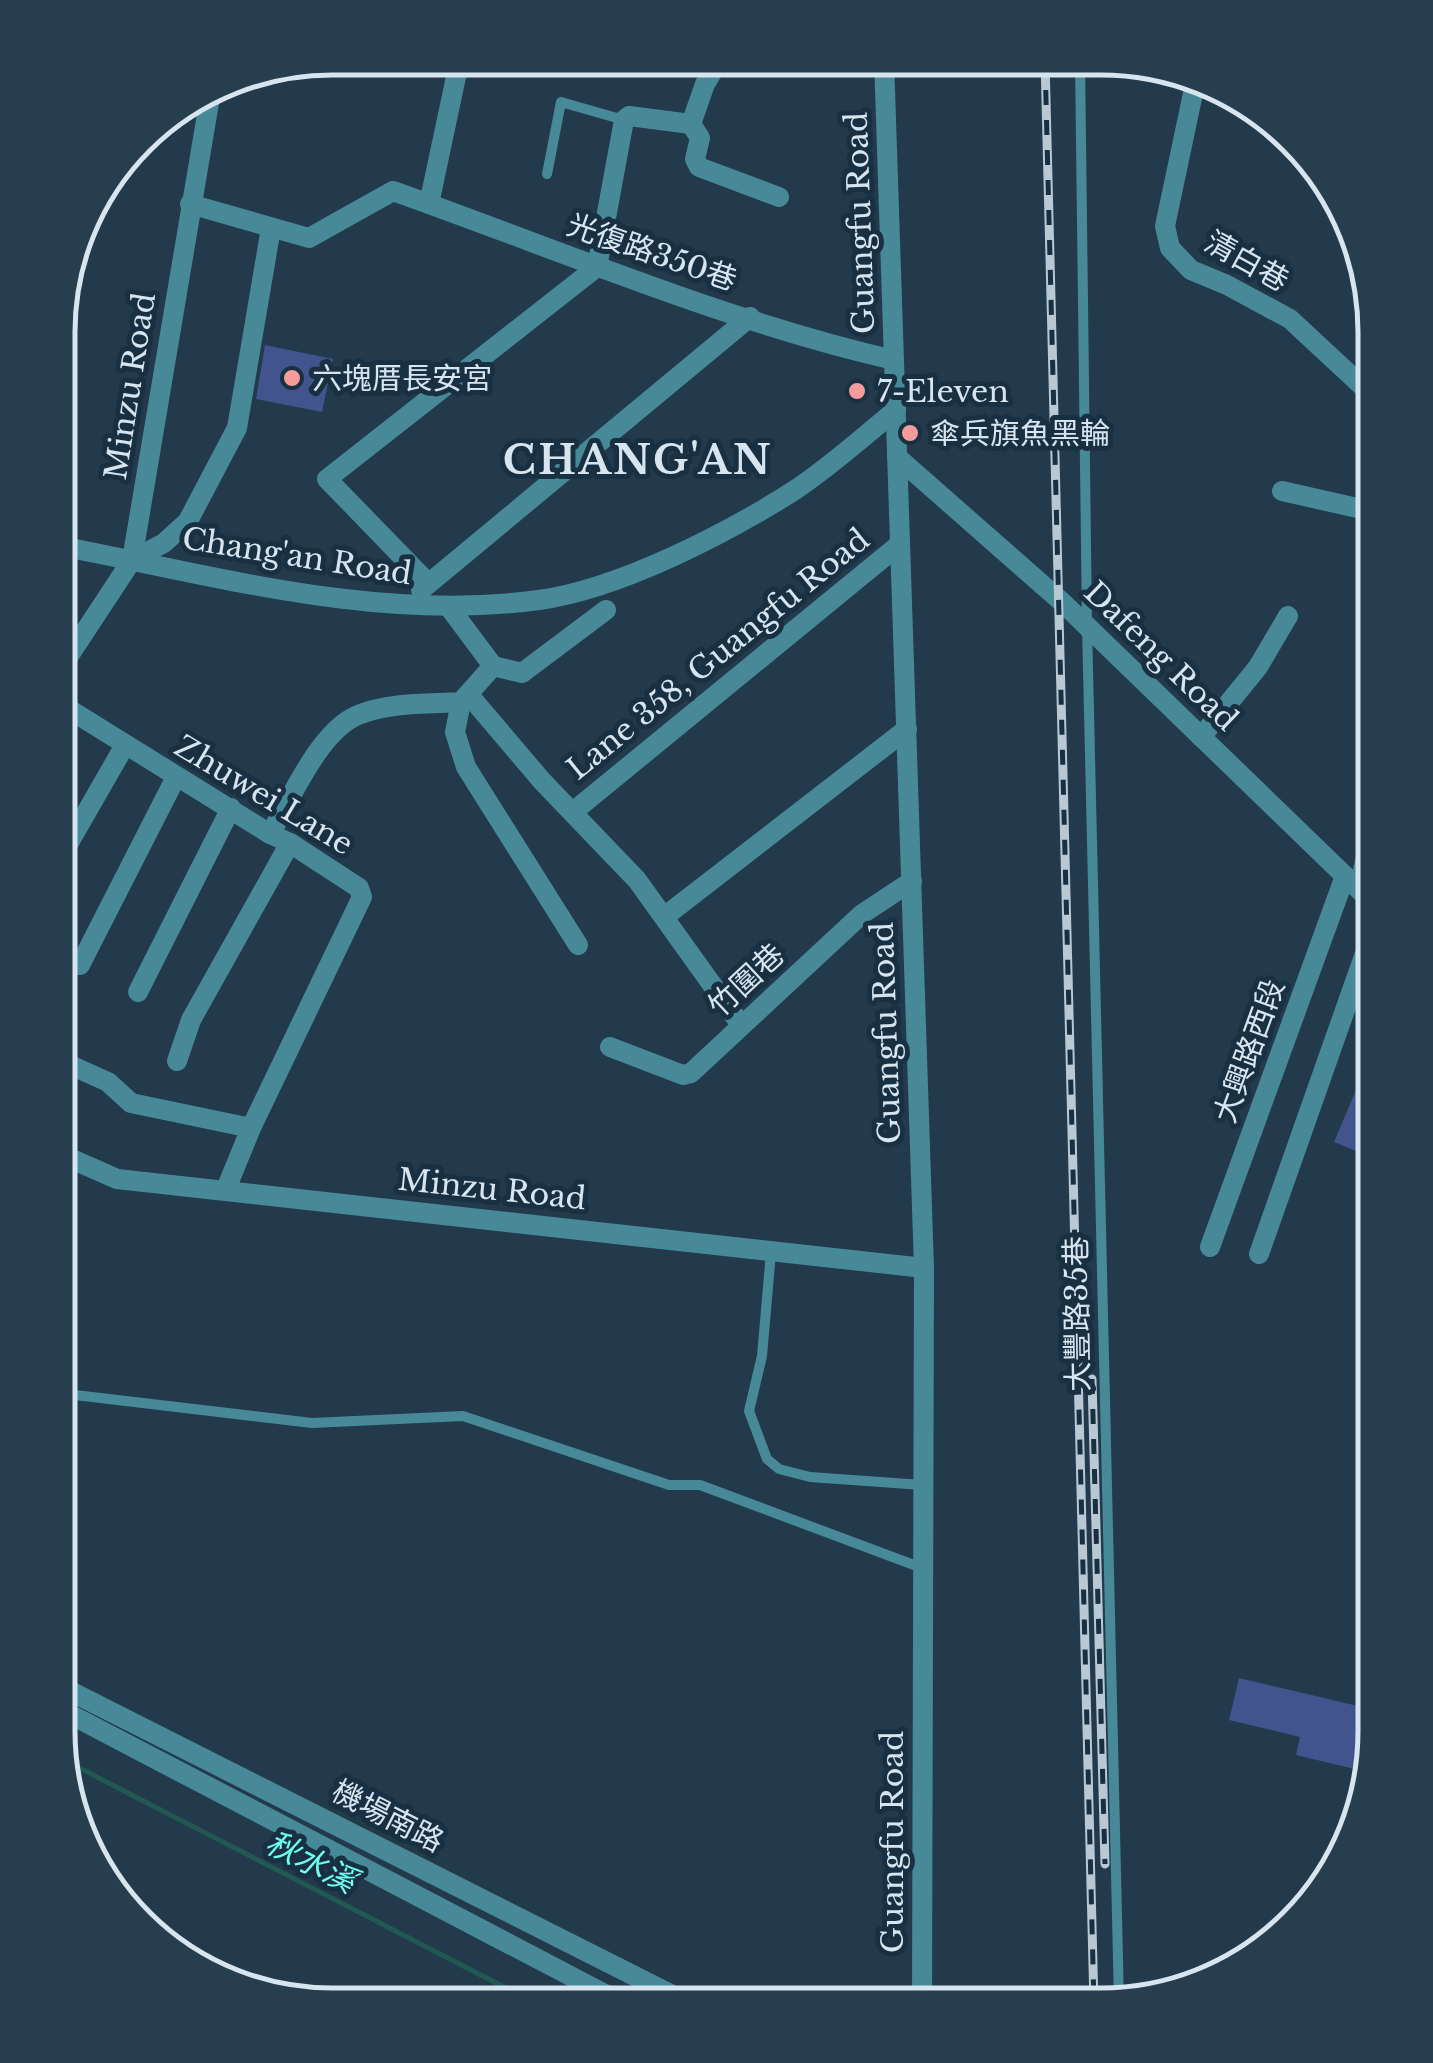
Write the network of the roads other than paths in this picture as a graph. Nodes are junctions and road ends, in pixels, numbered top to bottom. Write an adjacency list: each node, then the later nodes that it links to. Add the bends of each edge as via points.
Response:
1 (710, 75): 8 (street)
2 (885, 75): 16 (street, Guangfu Road)
3 (1080, 75): 30 (lane, 大豐路35巷)
4 (456, 76): 12 (street)
5 (1193, 93): 17 (street, 清白巷, via 1166,226 1170,248 1191,270 1290,319)
6 (207, 107): 11 (street, Minzu Road)
7 (624, 120): 8 (street); 9 (lane, via 562,102); 14 (street)
8 (691, 124): 10 (street, via 700,138 698,167)
9 (547, 174)
10 (779, 197)
11 (190, 204): 13 (street); 24 (street, Minzu Road)
12 (429, 204): 13 (street, 光復路350巷, via 393,191 309,238); 14 (street, 光復路350巷)
13 (270, 228): 24 (street, via 237,428 188,521)
14 (598, 266): 15 (street, 光復路350巷); 25 (street, via 327,480)
15 (750, 317): 16 (street, 光復路350巷); 25 (street)
16 (894, 360): 18 (street, Guangfu Road)
17 (1358, 381)
18 (896, 410): 19 (street, Guangfu Road); 27 (street, Chang'an Road, via 797,488 723,532 620,578 541,600)
19 (898, 457): 22 (street, Guangfu Road); 30 (street, Dafeng Road)
20 (1282, 491): 21 (street)
21 (1358, 508)
22 (900, 544): 35 (street, Guangfu Road); 40 (street, Lane 358, Guangfu Road)
23 (75, 549): 24 (street, Chang'an Road)
24 (132, 560): 26 (street, Chang'an Road); 31 (street, Minzu Road)
25 (428, 583): 26 (street)
26 (405, 605): 27 (street, Chang'an Road)
27 (448, 607): 32 (street)
28 (606, 610): 32 (street, via 522,672)
29 (1288, 616): 36 (street, via 1258,667)
30 (1086, 626): 36 (street, Dafeng Road); 68 (lane, 大豐路35巷)
31 (75, 647)
32 (493, 666): 33 (street)
33 (465, 699): 40 (street); 42 (street, via 388,708 346,722 328,738); 48 (street, via 455,732 466,767)
34 (75, 713): 37 (street, Zhuwei Lane)
35 (906, 729): 44 (street, Guangfu Road); 47 (street)
36 (1201, 737): 45 (street, Dafeng Road)
37 (125, 745): 38 (street, Zhuwei Lane); 41 (street)
38 (176, 778): 39 (street, Zhuwei Lane); 49 (street, via 80,965)
39 (231, 808): 42 (street, Zhuwei Lane); 51 (street)
40 (574, 811): 47 (street)
41 (75, 832)
42 (280, 838): 54 (street); 56 (street, Zhuwei Lane, via 359,888 362,898)
43 (1358, 866): 45 (street, 大興路西段)
44 (912, 881): 52 (street, 竹圍巷, via 862,914); 62 (street, Guangfu Road)
45 (1352, 882): 46 (street, Dafeng Road); 59 (street, 大興路西段)
46 (1358, 888)
47 (664, 917): 52 (street)
48 (578, 944)
49 (75, 962)
50 (1358, 975): 61 (street)
51 (138, 992)
52 (741, 1025): 53 (street, 竹圍巷, via 683,1075)
53 (610, 1047)
54 (177, 1061)
55 (75, 1067): 56 (street, via 108,1082 131,1104)
56 (251, 1128): 58 (street, Zhuwei Lane)
57 (75, 1160): 58 (street, Minzu Road, via 117,1179)
58 (226, 1189): 60 (street, Minzu Road)
59 (1210, 1246)
60 (771, 1251): 62 (street, Minzu Road); 64 (lane, via 762,1356 749,1410 767,1458 779,1469 810,1477)
61 (1259, 1254)
62 (924, 1268): 64 (street, Guangfu Road)
63 (75, 1394): 65 (lane, via 312,1423 463,1416 669,1484 700,1485)
64 (923, 1485): 65 (street, Guangfu Road)
65 (922, 1568): 71 (street, Guangfu Road)
66 (75, 1693): 70 (street, 機場南路)
67 (75, 1717): 69 (street, 機場南路)
68 (1119, 1987)
69 (593, 1988)
70 (658, 1988)
71 (922, 1988)

